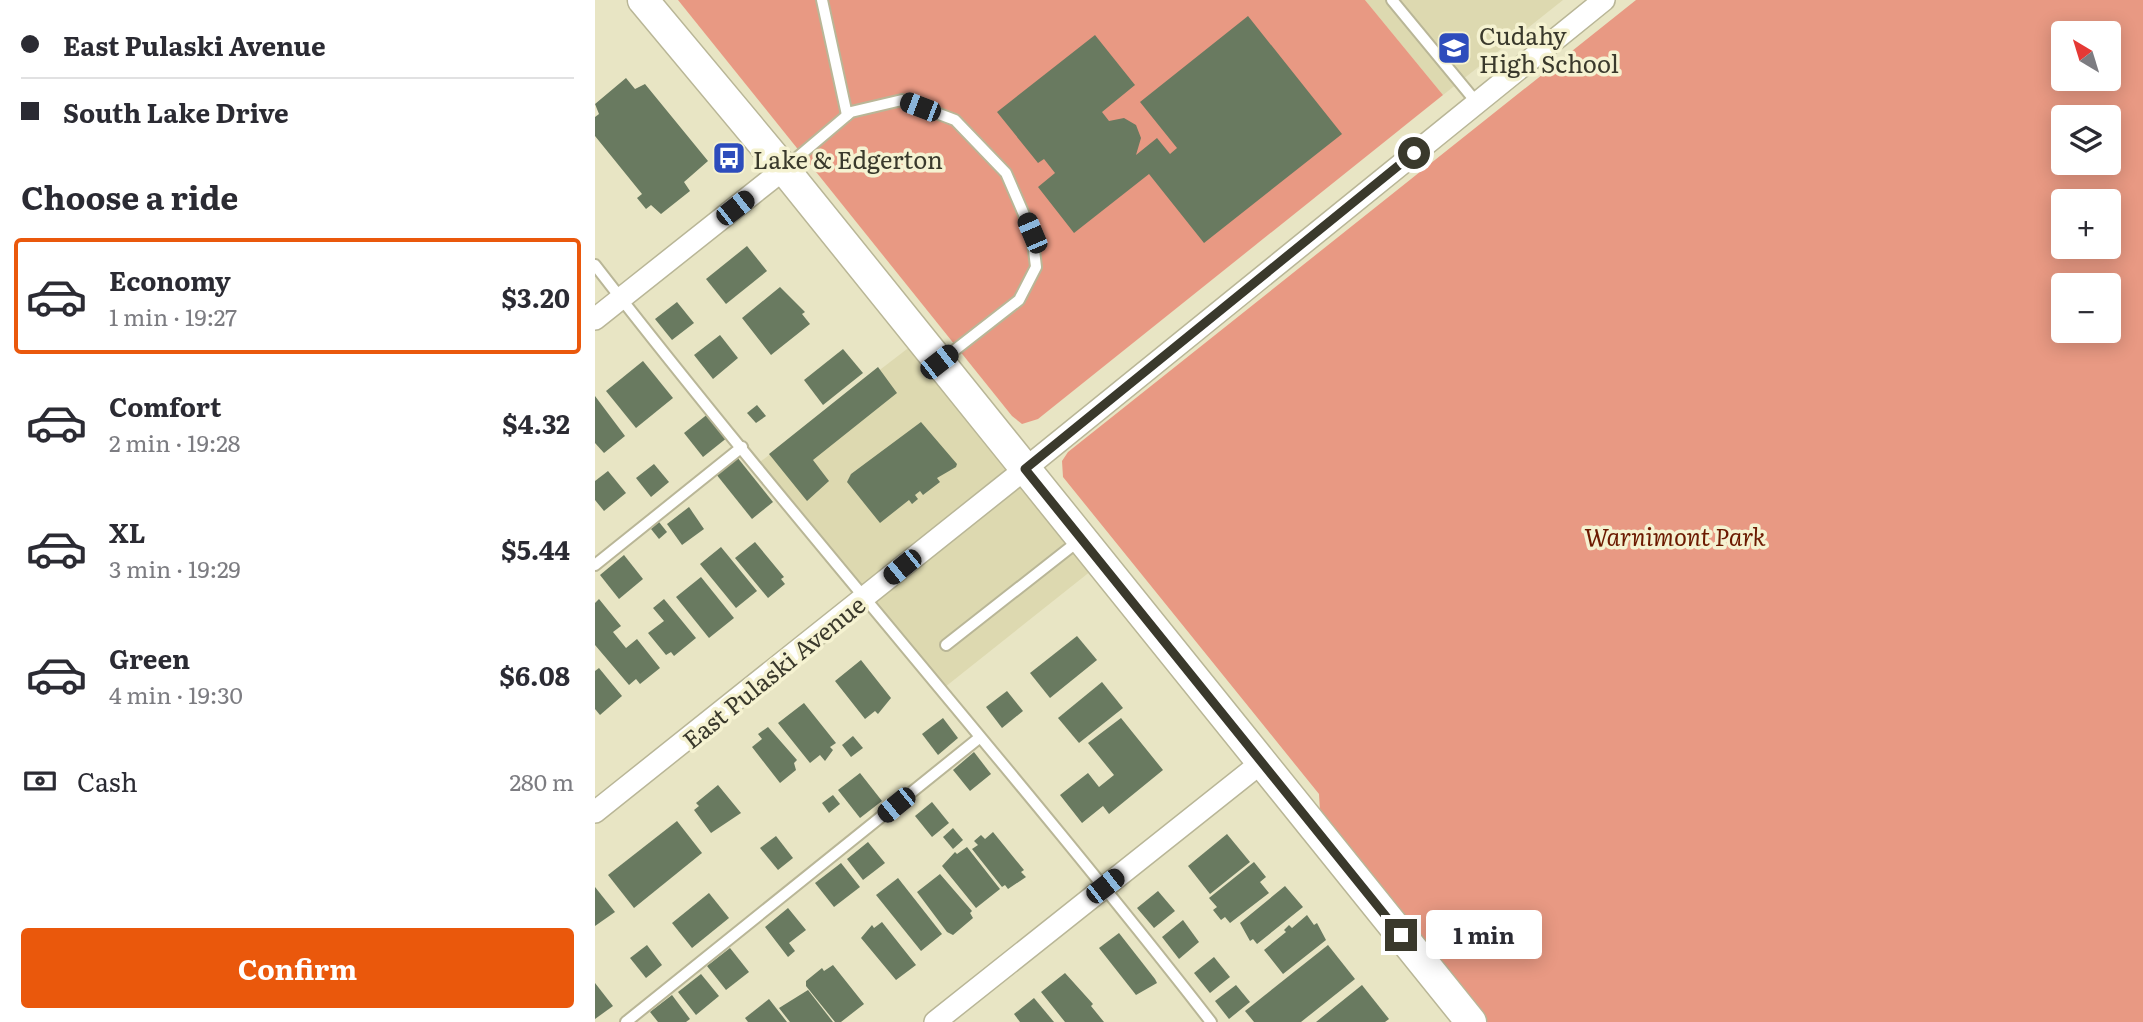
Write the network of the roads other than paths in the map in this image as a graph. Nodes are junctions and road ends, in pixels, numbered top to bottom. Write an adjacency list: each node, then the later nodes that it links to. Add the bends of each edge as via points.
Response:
1 (643, 0): 7 (main road)
2 (822, 0): 6 (lane)
3 (1392, 0): 5 (lane)
4 (1604, 0): 5 (street, East Pulaski Avenue)
5 (1477, 103): 13 (street, East Pulaski Avenue)
6 (847, 115): 7 (lane); 11 (lane, via 902,100 955,120 1006,173 1032,233 1037,267 1019,300)
7 (784, 169): 9 (street); 11 (main road)
8 (595, 265): 9 (lane)
9 (621, 298): 10 (street); 12 (lane)
10 (595, 319)
11 (939, 362): 13 (main road)
12 (742, 447): 15 (lane); 16 (lane)
13 (1025, 469): 14 (main road); 16 (street, East Pulaski Avenue)
14 (1080, 539): 17 (lane); 19 (main road)
15 (595, 565)
16 (865, 597): 18 (lane); 20 (street, East Pulaski Avenue)
17 (946, 645)
18 (979, 738): 21 (lane); 22 (lane)
19 (1262, 762): 21 (street); 25 (main road)
20 (595, 812)
21 (1105, 886): 23 (street); 24 (lane)
22 (626, 1022)
23 (935, 1022)
24 (1210, 1022)
25 (1471, 1022)

